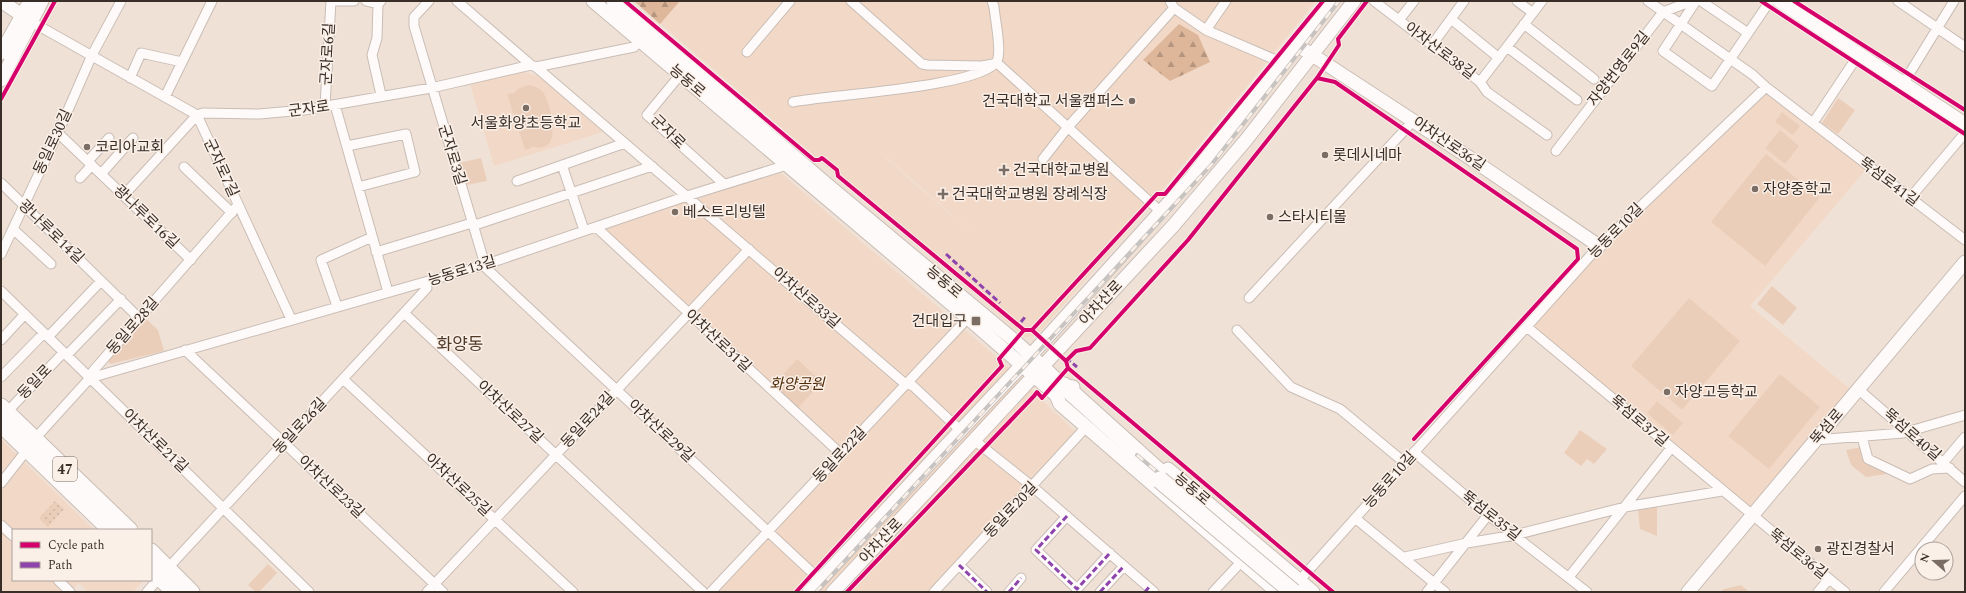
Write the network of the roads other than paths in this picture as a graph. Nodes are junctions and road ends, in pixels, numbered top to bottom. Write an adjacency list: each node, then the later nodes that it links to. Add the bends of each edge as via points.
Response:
1 (1, 1): 36 (main road)
2 (30, 1): 36 (main road)
3 (42, 1): 36 (main road)
4 (121, 1): 52 (street, 동일로30길)
5 (212, 1): 56 (street)
6 (331, 1): 7 (street); 73 (street, 군자로6길)
7 (354, 1)
8 (366, 1): 32 (street)
9 (429, 1): 67 (street, 군자로3길, via 414,18 414,26)
10 (457, 1): 59 (street, 아차산로33길)
11 (593, 1): 44 (main road, 능동로)
12 (613, 1): 96 (main road, 능동로)
13 (790, 1): 49 (street)
14 (851, 1): 57 (street, via 922,64 982,66)
15 (992, 1): 57 (street, via 999,49)
16 (1226, 1): 42 (street)
17 (1330, 1): 45 (main road, 아차산로)
18 (1354, 1): 53 (main road, 아차산로)
19 (1374, 1): 38 (street, 아차산로38길)
20 (1414, 1): 38 (street, 아차산로38길)
21 (1464, 1): 37 (street)
22 (1517, 1): 35 (street)
23 (1542, 1): 35 (street)
24 (1648, 1): 34 (street, 뚝섬로41길)
25 (1692, 1): 34 (street)
26 (1696, 1): 40 (street, 자양번영로9길)
27 (1701, 1): 43 (street)
28 (1770, 1): 43 (street)
29 (1779, 1): 51 (main road)
30 (1898, 1): 41 (street)
31 (1954, 1): 41 (street)
32 (380, 3): 68 (street, via 377,38 372,55)
33 (1172, 4): 42 (street); 78 (street)
34 (1663, 12): 40 (street, 뚝섬로41길); 86 (street, 자양번영로9길)
35 (1533, 13): 39 (street)
36 (26, 18): 50 (main road); 52 (street); 63 (main road)
37 (1451, 19): 46 (street); 54 (street)
38 (1400, 20): 46 (street, 아차산로38길)
39 (1524, 24): 47 (street); 62 (street)
40 (1681, 24): 55 (street, 뚝섬로41길); 55 (street, 자양번영로9길, via 1663,51 1712,86)
41 (1937, 28): 48 (street); 65 (street)
42 (1206, 30): 58 (street)
43 (1748, 33): 55 (street)
44 (639, 40): 59 (street, 군자로, via 634,47); 60 (main road, 능동로)
45 (1297, 44): 53 (main road, 아차산로36길); 58 (main road, 아차산로)
46 (1432, 45): 64 (street, 아차산로38길)
47 (1507, 47): 54 (street); 70 (street)
48 (1965, 47)
49 (747, 52)
50 (1, 53)
51 (1859, 54): 65 (main road); 76 (street)
52 (92, 55): 61 (street); 79 (street, 동일로30길)
53 (1313, 56): 75 (main road, 아차산로36길); 143 (main road, 아차산로, via 1173,226)
54 (1499, 58): 64 (street)
55 (1730, 59): 66 (street, 뚝섬로41길)
56 (182, 62): 61 (street, via 142,53); 69 (street)
57 (996, 62): 71 (street, via 990,69 969,76 884,91); 78 (street)
58 (1283, 63): 106 (main road, 아차산로, via 1220,143)
59 (534, 66): 67 (street, 군자로); 84 (street, 아차산로33길)
60 (680, 75): 90 (main road, 능동로); 98 (street, 군자로, via 647,115)
61 (130, 78): 69 (street)
62 (1594, 79)
63 (1, 80)
64 (1480, 82): 81 (street, 아차산로38길, via 1487,92)
65 (1903, 84): 77 (main road)
66 (1766, 87): 76 (street, 뚝섬로41길); 114 (street, 능동로10길)
67 (431, 88): 68 (street, 군자로); 108 (street, 군자로3길)
68 (381, 95): 72 (street, 군자로)
69 (165, 97): 74 (street)
70 (1576, 100)
71 (793, 102)
72 (335, 105): 73 (street, 군자로); 85 (street)
73 (325, 106): 74 (street, 군자로, via 259,114)
74 (197, 115): 101 (street, 군자로7길); 105 (street, 군자로7길)
75 (1414, 120): 114 (main road, 아차산로36길); 126 (street)
76 (1813, 123): 103 (street, 뚝섬로41길)
77 (1965, 124)
78 (1068, 127): 87 (street); 106 (street)
79 (58, 133): 88 (street, 광나루로16길); 104 (street, 동일로30길)
80 (1965, 134): 103 (street)
81 (1547, 135)
82 (109, 138): 88 (street)
83 (133, 138): 93 (street, 광나루로16길)
84 (625, 143): 89 (street); 91 (street, 아차산로33길)
85 (347, 146): 99 (street); 99 (street, via 406,134 415,172)
86 (1556, 151)
87 (1043, 159)
88 (90, 163): 93 (street, 광나루로16길); 94 (street)
89 (562, 165): 95 (street); 100 (street)
90 (787, 165): 96 (main road, 능동로); 98 (street, 능동로13길)
91 (652, 166): 100 (street); 102 (street, 아차산로33길)
92 (184, 167): 107 (street)
93 (101, 174): 101 (street, 광나루로16길)
94 (80, 178)
95 (517, 181)
96 (815, 181): 133 (main road, 능동로); 141 (main road, 능동로)
97 (1, 183): 104 (street, 광나루로14길)
98 (724, 184): 102 (street, 능동로13길)
99 (358, 187): 112 (street)
100 (572, 193): 108 (street, via 478,224); 111 (street)
101 (124, 195): 118 (street, 광나루로16길)
102 (687, 196): 109 (street, 능동로13길); 115 (street, 아차산로33길)
103 (1910, 198): 113 (street, 뚝섬로41길)
104 (24, 205): 110 (street, 동일로30길); 122 (street, 광나루로14길)
105 (238, 205): 107 (street, 동일로28길); 134 (street, 군자로7길)
106 (1160, 212): 141 (main road, 아차산로)
107 (232, 213): 118 (street, 동일로28길)
108 (472, 223): 116 (street); 121 (street, 군자로3길)
109 (596, 227): 111 (street, 능동로13길); 130 (street, 아차산로31길)
110 (12, 229): 117 (street, 동일로30길); 120 (street)
111 (584, 230): 121 (street, 능동로13길)
112 (372, 237): 116 (street); 128 (street, via 321,260)
113 (1965, 240)
114 (1599, 246): 135 (street, 능동로10길)
115 (749, 249): 130 (street, 동일로24길); 147 (street, 아차산로33길)
116 (376, 252): 125 (street)
117 (1, 254)
118 (192, 260): 132 (street, 동일로28길)
119 (1965, 262): 149 (main road, 뚝섬로)
120 (50, 264)
121 (484, 265): 123 (street, 능동로13길); 150 (street, 아차산로29길)
122 (102, 280): 127 (street, 광나루로14길); 137 (street)
123 (426, 282): 125 (street, 능동로13길); 129 (street, 동일로26길, via 428,288)
124 (1, 292): 131 (street, 아차산로21길)
125 (388, 292): 128 (street, 능동로13길)
126 (1250, 298)
127 (121, 299): 132 (street, 광나루로14길); 140 (street)
128 (337, 306): 134 (street, 능동로13길)
129 (404, 313): 146 (street, 동일로26길); 167 (street, 아차산로27길)
130 (689, 313): 150 (street, 동일로24길); 166 (street, 아차산로31길)
131 (24, 314): 137 (street, 아차산로21길); 138 (street)
132 (140, 318): 145 (street, 동일로28길, via 93,371)
133 (968, 318): 142 (main road, 능동로); 147 (street, 동일로22길)
134 (292, 319): 139 (street, 능동로13길)
135 (1527, 327): 164 (street, 뚝섬로37길); 165 (street, 능동로10길)
136 (1237, 330): 168 (street, via 1285,383 1340,409)
137 (46, 335): 140 (street, 아차산로21길); 144 (street, 동일로)
138 (1, 340)
139 (185, 350): 145 (street, 능동로13길); 162 (street, 아차산로23길)
140 (66, 354): 145 (street, 아차산로21길); 153 (street, 동일로)
141 (1031, 356): 142 (main road, 아차산로); 143 (main road, 능동로)
142 (1022, 366): 143 (main road, 능동로); 148 (main road, 아차산로)
143 (1039, 371): 151 (main road, 능동로); 152 (main road, 아차산로)
144 (1, 378)
145 (90, 378): 163 (street, 동일로28길); 178 (street, 아차산로21길)
146 (343, 379): 162 (street, 동일로26길); 183 (street, 아차산로25길)
147 (907, 383): 156 (street, 아차산로33길); 166 (street, 동일로22길)
148 (1007, 387): 152 (main road); 156 (main road, 아차산로); 194 (main road)
149 (1858, 389): 157 (street, 뚝섬로40길); 161 (main road, 뚝섬로)
150 (617, 390): 167 (street, 동일로24길); 187 (street, 아차산로29길)
151 (1060, 390): 155 (main road, 능동로, via 1060,404); 207 (highway, 능동로, bridge, via 1162,478); 207 (main road, 능동로, via 1072,387)
152 (1020, 391): 160 (main road, 아차산로)
153 (3, 414): 163 (main road, 동일로 / 47)
154 (1965, 415): 157 (street)
155 (1087, 426): 174 (street, 동일로20길); 193 (main road, 능동로)
156 (960, 430): 194 (main road, 아차산로)
157 (1907, 432): 158 (street); 170 (street, 뚝섬로40길)
158 (1862, 437): 161 (street); 170 (street, via 1868,459 1910,479 1932,468)
159 (1965, 437): 170 (street)
160 (974, 440): 174 (street); 194 (main road, 아차산로)
161 (1815, 440): 181 (main road, 뚝섬로)
162 (284, 443): 178 (street, 동일로26길); 206 (street, 아차산로23길)
163 (31, 445): 169 (main road, 동일로 / 47); 171 (main road, 동일로 / 47); 173 (street, 동일로28길)
164 (1671, 448): 175 (street, 뚝섬로37길); 177 (street)
165 (1414, 452): 168 (street, 능동로10길); 179 (street, 뚝섬로35길)
166 (841, 454): 187 (street, 동일로22길)
167 (556, 455): 183 (street, 동일로24길); 217 (street, 아차산로27길)
168 (1405, 463): 182 (street, 능동로10길)
169 (62, 466): 171 (main road, via 53,464 47,458); 186 (main road, 동일로 / 47)
170 (1947, 466): 172 (street, 뚝섬로40길)
171 (44, 467): 185 (main road, 동일로 / 47)
172 (1965, 482)
173 (1, 483)
174 (1033, 487): 180 (street); 196 (street, 동일로20길)
175 (1722, 491): 177 (street); 181 (street, 뚝섬로37길)
176 (1965, 496): 234 (street)
177 (1625, 507): 189 (street); 198 (street)
178 (224, 508): 195 (street, 동일로26길); 213 (street, 아차산로21길)
179 (1488, 515): 189 (street, 뚝섬로35길); 190 (street)
180 (1067, 516): 191 (street); 191 (street, via 1036,550 1077,589)
181 (1752, 516): 200 (street, 뚝섬로36길); 231 (main road, 뚝섬로)
182 (1355, 518): 192 (street); 207 (street, 능동로10길)
183 (495, 520): 206 (street, 동일로24길); 216 (street, 아차산로25길)
184 (1, 525): 188 (street)
185 (109, 529)
186 (129, 529)
187 (768, 532): 202 (street, 아차산로29길); 218 (street, 동일로22길)
188 (12, 535)
189 (1515, 535): 190 (street); 198 (street, 뚝섬로35길)
190 (1467, 543): 192 (street); 205 (street)
191 (1110, 554): 197 (street)
192 (1404, 557): 205 (street)
193 (1242, 562): 225 (street); 226 (main road, 능동로)
194 (848, 563): 202 (main road, 아차산로); 220 (main road, 아차산로)
195 (158, 565): 201 (street, 동일로26길); 211 (main road); 212 (main road)
196 (959, 565): 221 (street, 동일로20길); 222 (street)
197 (1124, 566): 208 (street); 224 (street)
198 (1569, 577): 230 (street, 뚝섬로35길)
199 (1020, 578): 223 (street)
200 (1829, 579): 232 (street); 233 (street, 뚝섬로36길)
201 (152, 580)
202 (820, 580): 219 (main road, 아차산로)
203 (59, 581): 209 (street)
204 (151, 581): 210 (street, 동일로26길)
205 (1434, 583): 228 (street); 229 (street)
206 (434, 584): 214 (street, 동일로24길); 215 (street, 아차산로23길)
207 (1297, 588): 227 (main road, 능동로)
208 (1149, 590)
209 (70, 592)
210 (147, 592)
211 (174, 592)
212 (192, 592)
213 (310, 592)
214 (427, 592)
215 (442, 592)
216 (573, 592)
217 (702, 592)
218 (711, 592)
219 (809, 592)
220 (833, 592)
221 (934, 592)
222 (987, 592)
223 (1008, 592)
224 (1100, 592)
225 (1213, 592)
226 (1278, 592)
227 (1313, 592)
228 (1427, 592)
229 (1445, 592)
230 (1587, 592)
231 (1688, 592)
232 (1818, 592)
233 (1845, 592)
234 (1884, 592)

